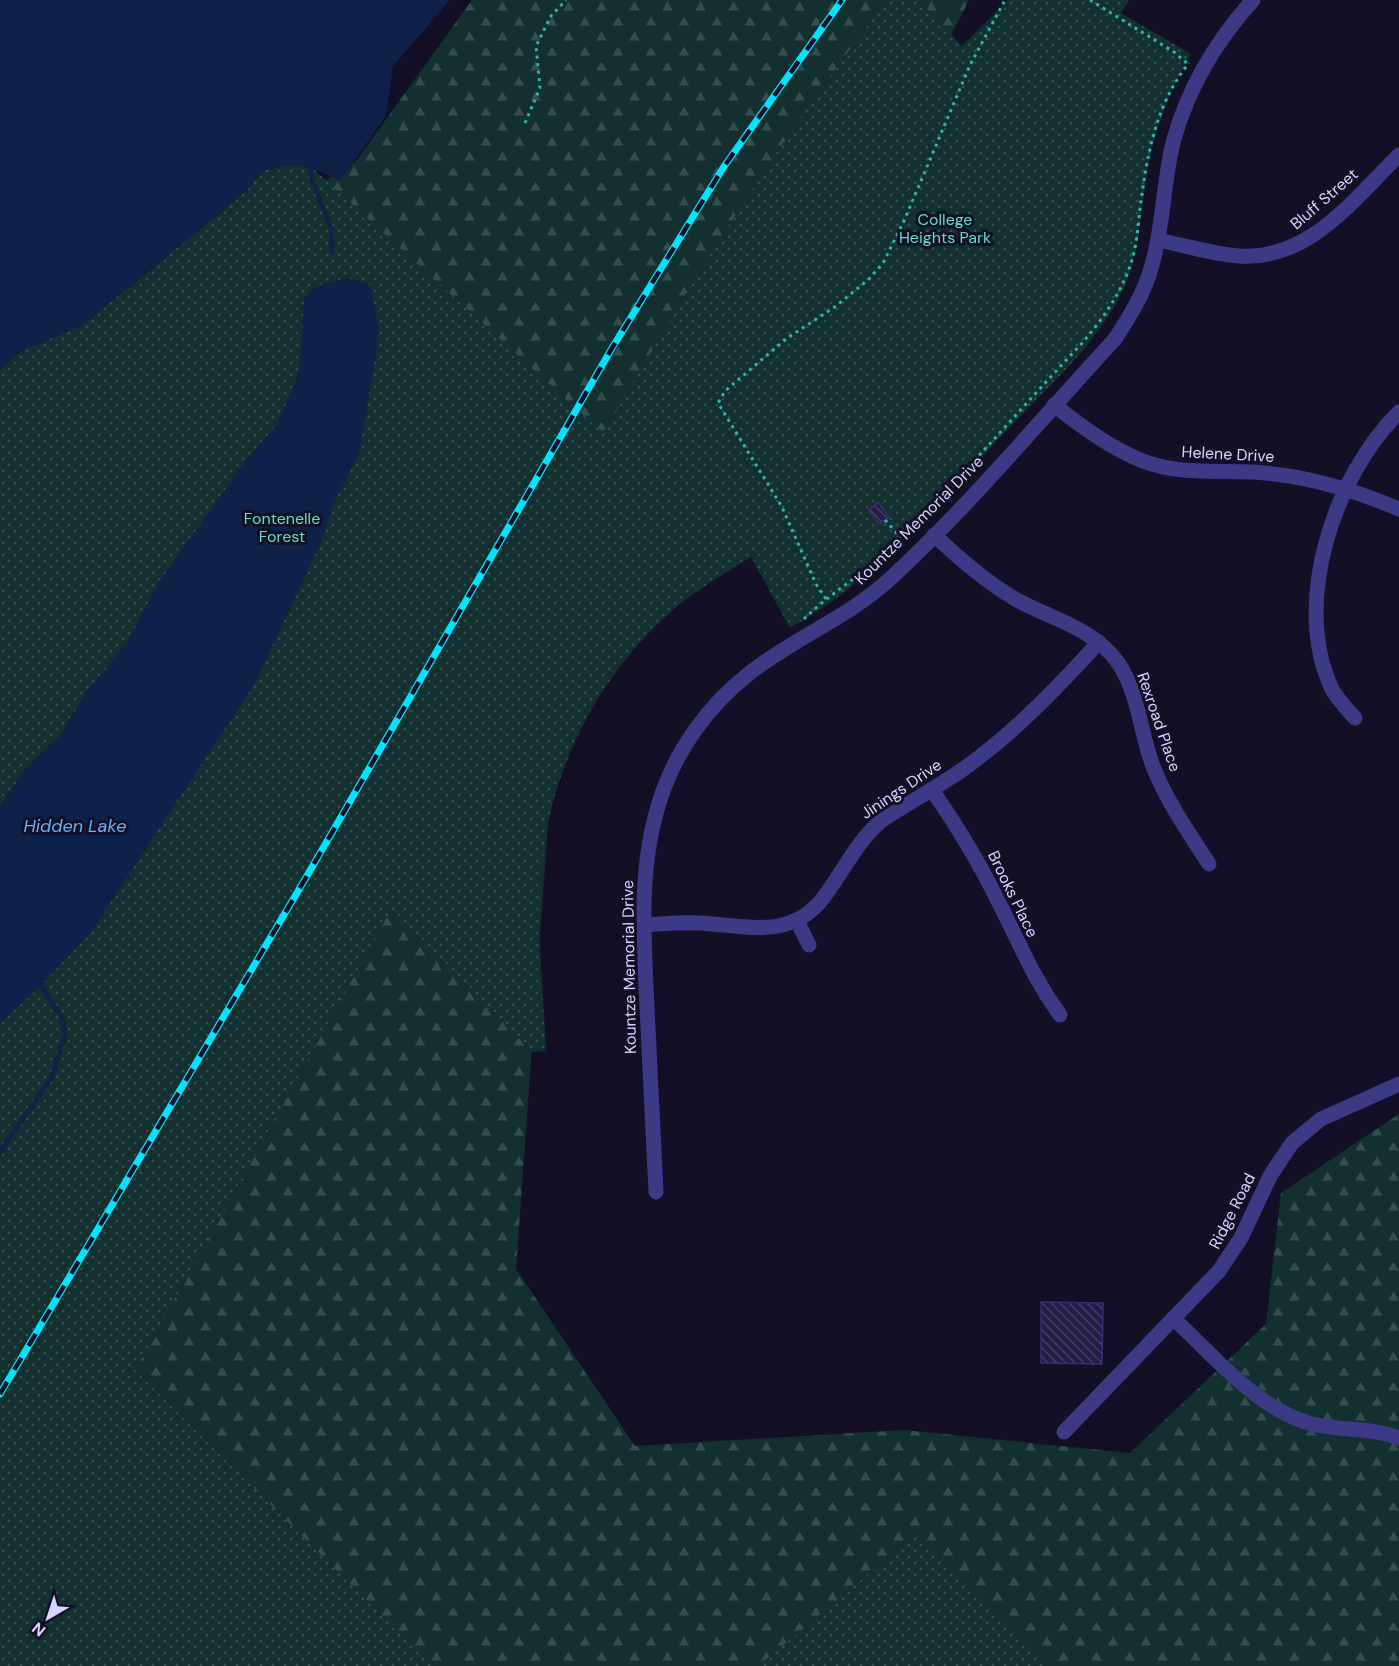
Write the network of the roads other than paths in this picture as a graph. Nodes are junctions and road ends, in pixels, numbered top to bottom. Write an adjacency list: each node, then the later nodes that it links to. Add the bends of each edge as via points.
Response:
1 (1253, 0): 3 (street, Kountze Memorial Drive, via 1219,41 1188,98 1169,160)
2 (1399, 155): 3 (street, Bluff Street, via 1343,211 1294,248 1239,256)
3 (1158, 240): 4 (street, Kountze Memorial Drive, via 1146,282 1124,325)
4 (1054, 405): 6 (street, Helene Drive, via 1121,450 1159,466 1278,474); 8 (street, Kountze Memorial Drive)
5 (1399, 412): 6 (street, via 1377,437)
6 (1345, 488): 7 (street, Helene Drive); 10 (street, via 1321,563 1318,614 1328,678)
7 (1399, 509)
8 (934, 535): 9 (street, Rexroad Place, via 996,587); 14 (street, Kountze Memorial Drive, via 863,602 751,672 714,706 692,734 667,780 651,830)
9 (1099, 642): 11 (street, Jinings Drive, via 1015,728); 12 (street, Rexroad Place, via 1129,684 1146,748 1163,789)
10 (1354, 718)
11 (932, 790): 13 (street, Jinings Drive, via 869,831 820,900); 16 (street, Brooks Place, via 963,835 1024,958)
12 (1209, 864)
13 (797, 921): 14 (street, Jinings Drive, via 755,930 697,923); 15 (street)
14 (643, 925): 18 (street, Kountze Memorial Drive)
15 (809, 945)
16 (1060, 1015)
17 (1399, 1084): 19 (street, Ridge Road, via 1321,1119 1292,1143 1270,1176 1231,1256)
18 (656, 1192)
19 (1173, 1318): 20 (street, Ridge Road); 21 (street, via 1279,1412 1314,1425)
20 (1064, 1431)
21 (1399, 1438)

